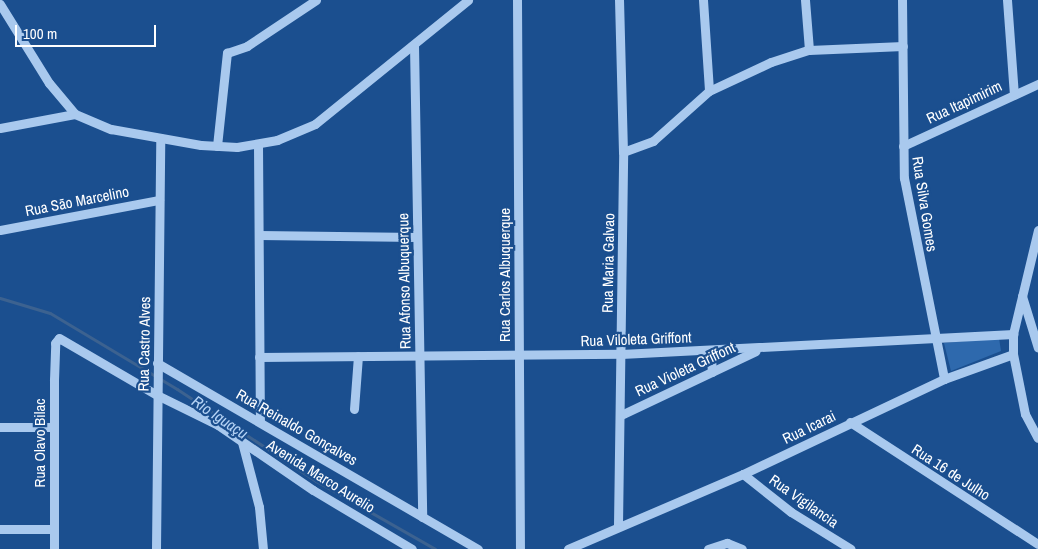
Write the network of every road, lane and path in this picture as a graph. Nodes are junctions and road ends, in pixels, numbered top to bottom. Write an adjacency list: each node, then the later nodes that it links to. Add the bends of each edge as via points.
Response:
1 (316, 0): 21 (street, via 247,46 227,53)
2 (468, 0): 11 (street)
3 (517, 0): 38 (street, Rua Carlos Albuquerque)
4 (619, 0): 23 (street, Rua Maria Galvao)
5 (703, 0): 15 (street)
6 (805, 0): 13 (street)
7 (902, 0): 12 (street, Rua Silva Gomes)
8 (1007, 0): 16 (street)
9 (0, 4): 10 (street)
10 (5, 21): 17 (street)
11 (414, 45): 20 (street, via 315,124); 28 (street, Rua Afonso Albuquerque)
12 (903, 46): 13 (street); 22 (street, Rua Silva Gomes)
13 (809, 50): 15 (street, via 739,74)
14 (1038, 84): 16 (street, Rua Itapimirim)
15 (709, 91): 23 (street, via 653,140)
16 (1014, 95): 22 (street, Rua Itapimirim)
17 (75, 114): 18 (street); 19 (street, via 111,129)
18 (0, 128)
19 (160, 138): 21 (street); 24 (street, Rua Castro Alves)
20 (258, 145): 21 (street); 27 (street)
21 (217, 146)
22 (902, 146): 32 (street, Rua Silva Gomes, via 910,214)
23 (623, 152): 36 (street, Rua Maria Galvao)
24 (159, 200): 25 (street, Rua Sāo Marcelino); 42 (street, Rua Castro Alves)
25 (0, 230)
26 (1038, 230): 29 (street)
27 (259, 236): 28 (street); 39 (street)
28 (417, 237): 41 (street, Rua Afonso Albuquerque)
29 (1022, 293): 30 (street); 34 (street)
30 (1014, 334): 32 (street, Rua Viloleta Griffont); 37 (street)
31 (59, 338): 45 (street, Avenida Marco Aurelio); 51 (street, Rua Olavo Bilac, via 55,343)
32 (938, 338): 33 (street, Rua Viloleta Griffont); 44 (street, Rua Silva Gomes)
33 (761, 348): 35 (street, Rua Viloleta Griffont); 43 (street, Rua Violeta Griffont)
34 (1038, 348)
35 (703, 351): 36 (street, Rua Viloleta Griffont); 43 (street, via 711,358)
36 (621, 354): 38 (street, Rua Viloleta Griffont); 47 (street, Rua Maria Galvao)
37 (1013, 354): 44 (street, Rua Icarai); 52 (street, via 1025,414)
38 (520, 355): 41 (street, Rua Viloleta Griffont); 65 (street, Rua Carlos Albuquerque)
39 (259, 356): 40 (street, Rua Viloleta Griffont); 48 (street)
40 (358, 356): 41 (street, Rua Viloleta Griffont); 46 (street)
41 (418, 356): 55 (street, Rua Afonso Albuquerque)
42 (157, 365): 45 (street, Rua Castro Alves); 48 (street, Rua Reinaldo Gonçalves)
43 (712, 372): 47 (street, Rua Violeta Griffont)
44 (944, 380): 49 (street, Rua Icarai)
45 (157, 391): 53 (street, Avenida Marco Aurelio); 61 (street, Rua Castro Alves)
46 (354, 409)
47 (620, 415): 56 (street, Rua Maria Galvao)
48 (260, 421): 55 (street, Rua Reinaldo Gonçalves)
49 (850, 422): 54 (street, Rua Icarai); 59 (street, Rua 16 de Julho)
50 (0, 427): 51 (street)
51 (54, 427): 58 (street, Rua Olavo Bilac)
52 (1038, 438)
53 (242, 442): 62 (street, via 259,507); 63 (street, Avenida Marco Aurelio, via 313,490)
54 (743, 474): 56 (street, Rua Icarai); 69 (street, Rua Vigilancia, via 792,512)
55 (422, 517): 64 (street, Rua Reinaldo Gonçalves)
56 (618, 525): 66 (street, Rua Icarai)
57 (0, 529): 58 (street)
58 (54, 529): 60 (street, Rua Olavo Bilac)
59 (1038, 544)
60 (54, 549)
61 (156, 549)
62 (263, 549)
63 (412, 549)
64 (478, 549)
65 (520, 549)
66 (568, 549)
67 (708, 549): 68 (street, via 727,543)
68 (742, 549)
69 (851, 549)

